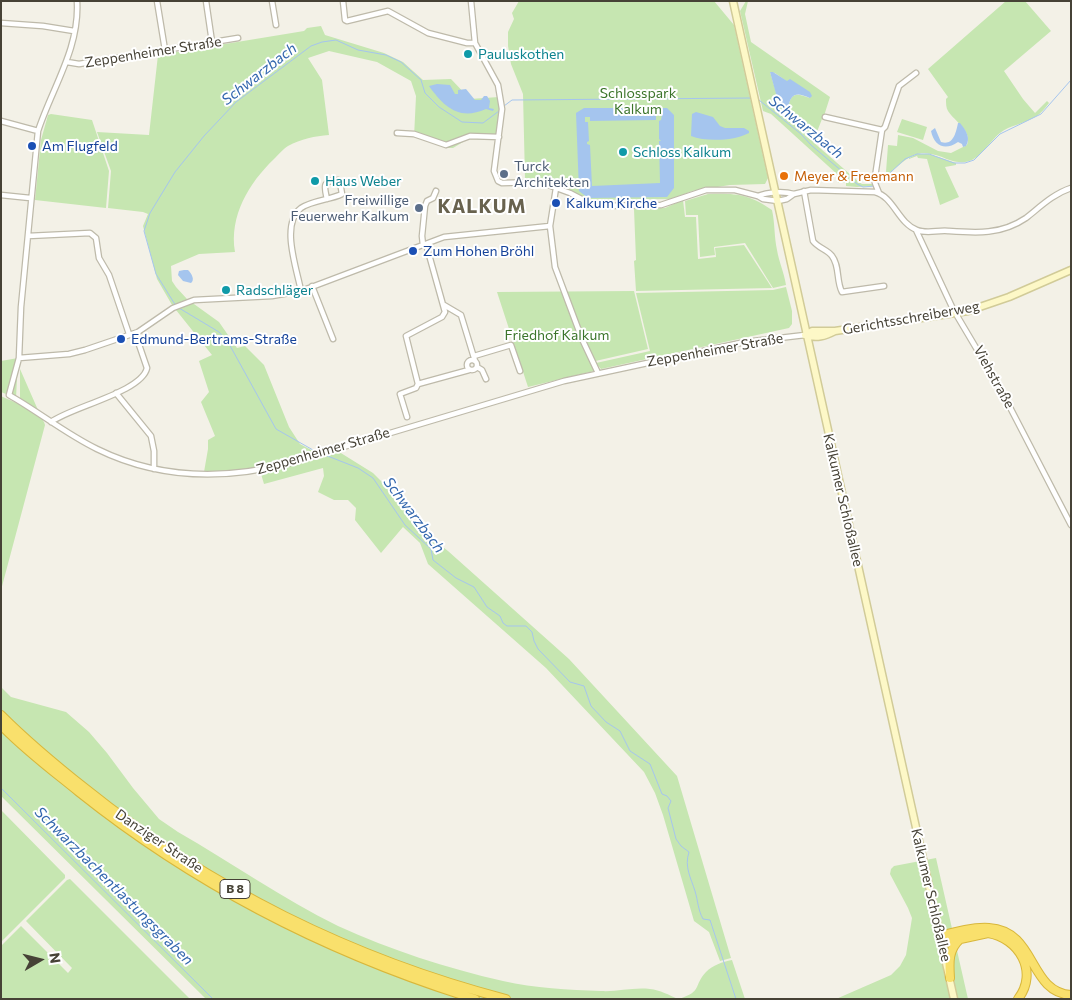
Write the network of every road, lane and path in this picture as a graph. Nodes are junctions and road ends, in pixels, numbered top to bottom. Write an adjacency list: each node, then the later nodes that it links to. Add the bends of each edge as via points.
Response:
1 (78, 1): 10 (street, Zeppenheimer Straße)
2 (157, 1): 14 (street)
3 (206, 1): 12 (street)
4 (272, 1): 9 (street)
5 (343, 1): 13 (street, via 347,21 388,11 428,33)
6 (471, 1): 13 (street)
7 (733, 1): 27 (main road, Kalkumer Schloßallee)
8 (1, 23): 10 (street)
9 (276, 25)
10 (74, 31): 15 (street, Zeppenheimer Straße)
11 (238, 38): 12 (street, Zeppenheimer Straße)
12 (212, 42): 14 (street, Zeppenheimer Straße)
13 (475, 43): 22 (street, via 498,85 502,109)
14 (165, 50): 15 (street, Zeppenheimer Straße, via 79,64)
15 (67, 62): 20 (street, Zeppenheimer Straße)
16 (916, 73): 19 (street, via 900,86)
17 (825, 118): 19 (street)
18 (1, 120): 20 (street)
19 (882, 130): 28 (street, via 875,185)
20 (38, 131): 32 (street, Zeppenheimer Straße)
21 (397, 133): 22 (street, via 414,134 446,145 470,136)
22 (499, 137): 23 (street, via 494,171 498,181 540,182)
23 (556, 188): 31 (street, via 599,206 661,205 706,190 735,190); 35 (street)
24 (1071, 188): 36 (street, via 1003,229 982,233)
25 (436, 191): 38 (street, via 425,206)
26 (804, 191): 28 (street); 29 (street); 41 (street, via 813,241 832,256 842,292)
27 (776, 193): 29 (street); 31 (street); 34 (main road, Kalkumer Schloßallee)
28 (878, 193): 36 (street, via 906,224)
29 (794, 194): 34 (street, via 787,200)
30 (1, 195): 32 (street)
31 (758, 196): 34 (street, via 763,200)
32 (30, 198): 37 (street, Zeppenheimer Straße)
33 (327, 199): 33 (street, via 342,194 338,180 330,181 324,187); 42 (street, via 302,207 291,225)
34 (778, 201): 46 (main road, Kalkumer Schloßallee)
35 (550, 226): 38 (street, via 444,237); 52 (street, via 559,281)
36 (916, 230): 44 (street, Viehstraße)
37 (28, 236): 45 (street, via 90,233 95,237 99,258); 48 (street, Zeppenheimer Straße)
38 (424, 244): 40 (street); 43 (street)
39 (1071, 270): 44 (main road, Gerichtsschreiberweg, via 1001,300)
40 (312, 286): 42 (street); 47 (street)
41 (884, 286)
42 (301, 291): 45 (street, via 272,296 194,300 173,308)
43 (444, 306): 49 (street, via 461,315); 54 (street, via 442,317 406,336)
44 (955, 313): 46 (main road, Gerichtsschreiberweg, via 835,331 820,337); 59 (street, Viehstraße, via 1001,390)
45 (132, 333): 48 (street, via 69,354); 55 (street, via 146,372 140,380)
46 (806, 335): 52 (street, Zeppenheimer Straße, via 745,342); 63 (main road, Kalkumer Schloßallee)
47 (333, 339)
48 (19, 358): 57 (street, Zeppenheimer Straße, via 10,395)
49 (476, 361): 50 (street, via 474,370); 50 (street, via 468,362); 51 (street, via 512,345); 53 (street)
50 (470, 370): 54 (street)
51 (520, 371)
52 (598, 373): 58 (street, Zeppenheimer Straße, via 272,468 197,475)
53 (486, 380)
54 (418, 384): 56 (street, via 416,388 400,394)
55 (116, 393): 57 (street, via 60,415); 58 (street, via 151,436)
56 (407, 417)
57 (51, 422): 58 (street, Zeppenheimer Straße, via 97,450)
58 (154, 469)
59 (1071, 525)
60 (1, 715): 67 (highway, Danziger Straße / B 8, via 115,812 232,888 342,943 436,979)
61 (1, 725): 66 (highway, Danziger Straße / B 8, via 110,817 226,893 340,950)
62 (960, 939): 63 (highway); 64 (highway, via 951,950); 69 (highway, via 996,934 1016,947 1026,972 1026,981)
63 (941, 940): 64 (main road, Kalkumer Schloßallee); 65 (highway, via 980,928 1007,932 1022,945 1044,981 1055,990)
64 (950, 978): 68 (main road, Kalkumer Schloßallee)
65 (1071, 995)
66 (475, 999)
67 (506, 999)
68 (954, 999)
69 (1018, 999)

